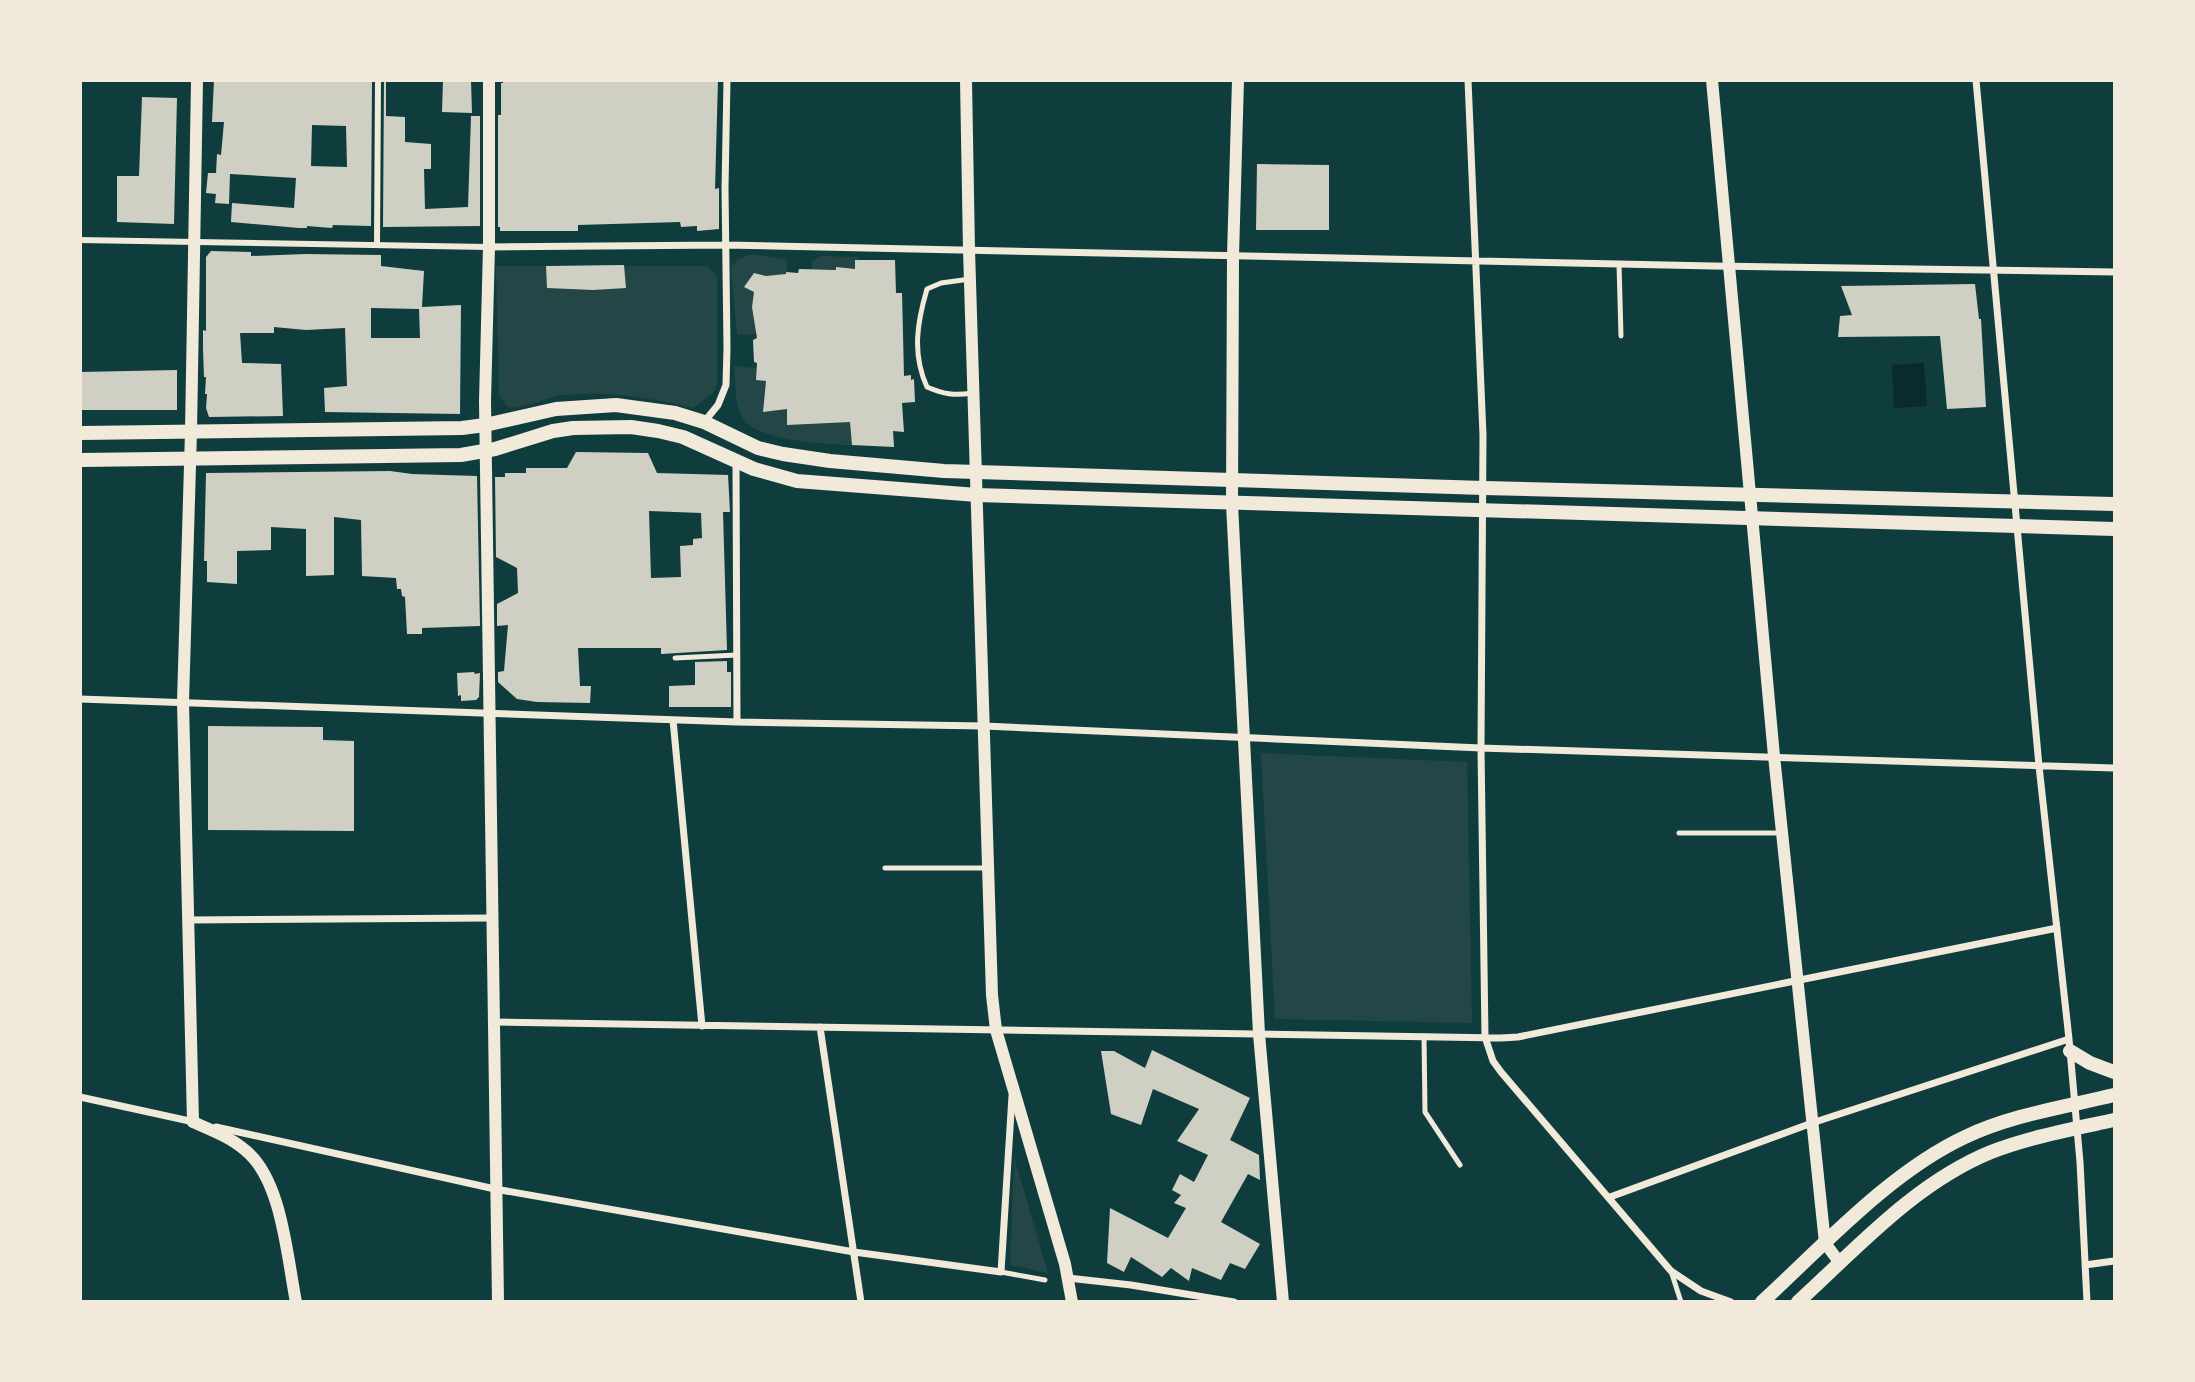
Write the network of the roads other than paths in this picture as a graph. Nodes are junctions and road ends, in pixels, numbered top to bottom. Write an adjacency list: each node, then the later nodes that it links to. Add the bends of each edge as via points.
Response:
1 (197, 80): 11 (street)
2 (379, 80): 12 (street)
3 (489, 80): 14 (street)
4 (727, 80): 13 (street)
5 (966, 80): 15 (street)
6 (1238, 80): 16 (street)
7 (1468, 80): 17 (street)
8 (1712, 80): 19 (street)
9 (1976, 80): 20 (street)
10 (80, 240): 11 (street)
11 (194, 242): 12 (street); 27 (street)
12 (377, 245): 14 (street)
13 (726, 245): 14 (street); 15 (street); 25 (street, via 726,385)
14 (489, 247): 26 (street)
15 (969, 250): 16 (street); 22 (street)
16 (1233, 256): 17 (street); 34 (street)
17 (1475, 261): 18 (street); 35 (street)
18 (1619, 264): 19 (street); 23 (lane)
19 (1729, 266): 20 (street); 37 (street)
20 (1994, 270): 21 (street); 38 (street)
21 (2115, 272)
22 (970, 279): 24 (street); 24 (lane, via 927,289 917,333 919,369 927,387 943,394)
23 (1621, 336)
24 (974, 392): 33 (street)
25 (704, 422): 26 (main road, via 647,408 596,406 556,408); 33 (main road, via 758,448 793,456)
26 (485, 425): 27 (main road); 29 (street)
27 (191, 432): 28 (main road); 30 (street)
28 (80, 433)
29 (486, 452): 30 (main road); 32 (main road, via 553,431 631,427 683,437); 49 (street)
30 (190, 459): 31 (main road); 48 (street)
31 (80, 460)
32 (736, 461): 36 (main road, via 797,481); 45 (street)
33 (976, 472): 34 (main road); 36 (street)
34 (1233, 480): 35 (main road); 39 (street)
35 (1484, 488): 37 (main road); 41 (street)
36 (977, 495): 39 (main road); 52 (street)
37 (1750, 495): 38 (main road); 42 (street)
38 (2014, 502): 40 (main road); 43 (street)
39 (1232, 503): 41 (main road); 53 (street)
40 (2115, 504)
41 (1485, 512): 42 (main road); 54 (street)
42 (1752, 520): 43 (main road); 55 (street)
43 (2017, 527): 44 (main road); 56 (street)
44 (2115, 529)
45 (737, 655): 46 (lane); 51 (street)
46 (676, 659)
47 (80, 699): 48 (street)
48 (183, 702): 49 (street); 63 (street)
49 (490, 712): 50 (street); 62 (street)
50 (673, 720): 51 (street); 67 (street)
51 (737, 722): 52 (street)
52 (984, 726): 53 (street); 61 (street)
53 (1243, 736): 54 (street); 70 (street)
54 (1481, 748): 55 (street); 72 (street)
55 (1774, 756): 56 (street); 59 (street)
56 (2039, 766): 57 (street); 64 (street)
57 (2115, 768)
58 (1679, 832): 59 (lane)
59 (1782, 834): 65 (street)
60 (886, 868): 61 (lane)
61 (988, 868): 69 (street)
62 (492, 919): 63 (street); 66 (street)
63 (188, 920): 80 (street)
64 (2057, 928): 65 (street); 73 (street)
65 (1797, 981): 72 (street, via 1518,1037); 81 (street)
66 (493, 1022): 67 (street); 84 (street)
67 (702, 1026): 68 (street)
68 (820, 1027): 69 (street); 87 (street)
69 (996, 1030): 70 (street); 75 (street)
70 (1259, 1034): 71 (street); 100 (street)
71 (1424, 1036): 72 (street); 83 (lane, via 1425,1112)
72 (1485, 1037): 85 (street, via 1501,1072)
73 (2070, 1045): 74 (main road, via 2090,1063); 78 (street); 81 (street)
74 (2115, 1072)
75 (1012, 1085): 92 (street); 93 (street)
76 (2115, 1095): 78 (main road)
77 (80, 1097): 80 (street)
78 (2075, 1104): 82 (street); 86 (main road, via 1998,1124 1934,1153)
79 (2115, 1120): 82 (main road)
80 (193, 1122): 84 (street); 95 (street, via 231,1139 261,1168 276,1203)
81 (1812, 1123): 85 (street); 86 (street)
82 (2077, 1128): 89 (main road, via 2017,1143 1964,1166 1903,1206); 90 (street)
83 (1460, 1165)
84 (495, 1189): 87 (street); 96 (street)
85 (1610, 1197): 91 (street)
86 (1825, 1243): 89 (street); 103 (main road)
87 (853, 1252): 92 (street); 97 (street)
88 (2115, 1261): 90 (street)
89 (1840, 1263): 104 (main road)
90 (2085, 1265): 105 (street)
91 (1671, 1271): 101 (lane); 102 (street, via 1702,1291)
92 (1001, 1272): 94 (lane)
93 (1068, 1278): 98 (street); 99 (street)
94 (1045, 1280)
95 (296, 1301)
96 (498, 1301)
97 (861, 1301)
98 (1072, 1301)
99 (1234, 1301)
100 (1283, 1301)
101 (1681, 1301)
102 (1731, 1301)
103 (1762, 1301)
104 (1798, 1301)
105 (2087, 1301)

